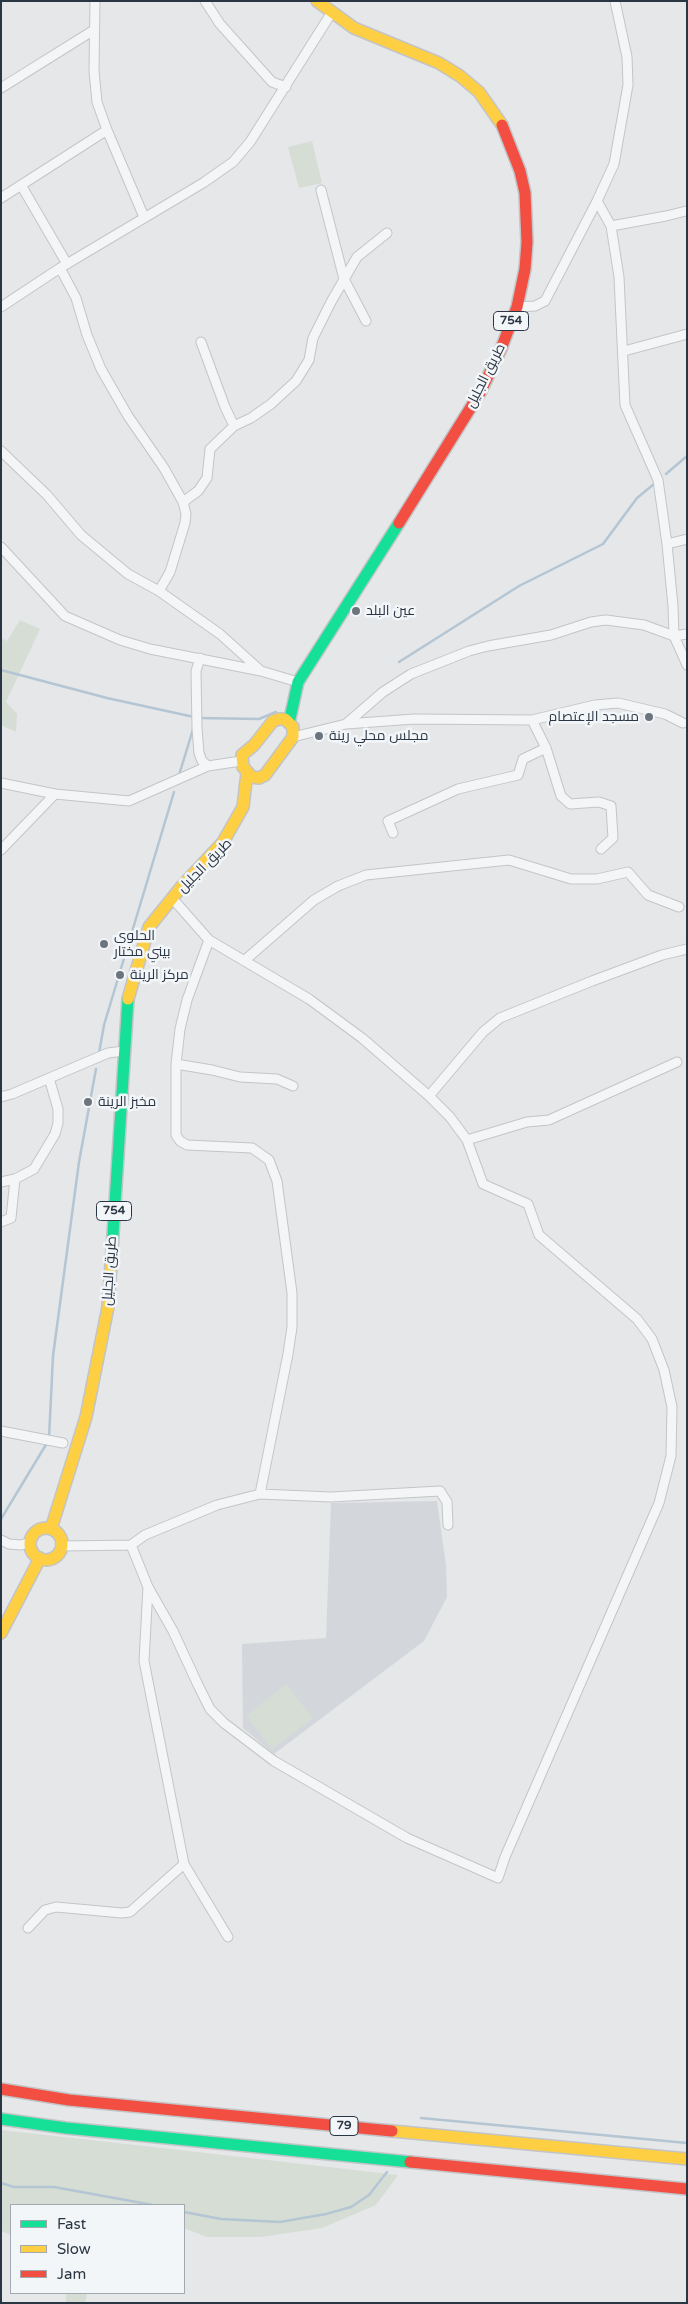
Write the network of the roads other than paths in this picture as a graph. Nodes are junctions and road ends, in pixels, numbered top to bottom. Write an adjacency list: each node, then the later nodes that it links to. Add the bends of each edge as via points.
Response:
1 (95, 1): 6 (street)
2 (205, 1): 7 (street, via 220,24 272,82)
3 (317, 1): 5 (main road, طريق الجليل / 754)
4 (615, 1): 13 (street, via 627,57 628,85 614,164)
5 (332, 12): 7 (street); 21 (main road, طريق الجليل / 754, via 354,28 439,63 472,87 492,108 511,145 525,193 527,242)
6 (94, 30): 8 (street); 9 (street, via 97,102)
7 (286, 87): 15 (street, via 233,162)
8 (1, 88)
9 (106, 130): 10 (street); 15 (street)
10 (21, 185): 12 (street); 18 (street)
11 (321, 190): 19 (street)
12 (1, 198)
13 (597, 201): 16 (street); 21 (street, via 545,301 534,306)
14 (686, 210): 16 (street)
15 (144, 216): 18 (street)
16 (610, 226): 25 (street, via 619,277)
17 (387, 233): 19 (street, via 357,257)
18 (63, 266): 20 (street); 28 (street, via 101,369)
19 (344, 279): 22 (street); 26 (street, via 313,338 309,360 296,381 271,404)
20 (1, 307)
21 (517, 307): 38 (main road, طريق الجليل / 754, via 476,399)
22 (366, 321)
23 (687, 334): 25 (street)
24 (201, 342): 26 (street)
25 (624, 351): 30 (street, via 625,405 658,480)
26 (234, 426): 28 (street, via 210,449 207,478 198,491)
27 (1, 451): 32 (street, via 47,495 81,535 128,574)
28 (183, 502): 32 (street, via 184,524 170,572)
29 (687, 539): 30 (street)
30 (667, 544): 34 (street)
31 (1, 547): 35 (street, via 65,616 120,640)
32 (159, 591): 37 (street, via 220,634)
33 (687, 634): 34 (street)
34 (674, 636): 36 (street); 43 (street, via 644,625 606,620 551,635 469,650 411,674 383,692)
35 (200, 658): 37 (street); 48 (street, via 196,671 197,728 199,752)
36 (687, 665)
37 (262, 671): 38 (street)
38 (296, 686): 39 (main road, طريق الجليل / 754); 42 (main road, طريق الجليل / 754)
39 (276, 720): 42 (main road, via 285,719); 47 (main road, طريق الجليل)
40 (532, 720): 41 (street, via 618,703); 43 (street, via 414,719); 46 (street)
41 (685, 722): 44 (street)
42 (289, 723): 45 (main road)
43 (346, 724): 45 (street)
44 (687, 732)
45 (293, 737): 50 (main road, via 271,769)
46 (546, 748): 53 (street, via 523,759 518,775 458,789 388,821); 54 (street, via 561,796 570,804 599,802 611,806 613,838)
47 (241, 761): 48 (street); 49 (main road)
48 (208, 766): 52 (street, via 129,801)
49 (247, 773): 50 (main road); 56 (main road, طريق الجليل / 754, via 243,807 223,842)
50 (258, 778): 56 (main road, طريق الجليل / 754, via 250,808 231,842 189,886)
51 (1, 783): 52 (street)
52 (56, 794): 55 (street)
53 (394, 832)
54 (601, 849)
55 (1, 850)
56 (172, 898): 58 (street); 61 (main road, طريق الجليل / 754, via 149,927 137,961 128,992)
57 (679, 907): 60 (street, via 648,895 628,872 597,879 571,880 508,860 386,873 338,886 314,900)
58 (209, 940): 60 (street); 63 (street, via 187,1000)
59 (687, 949): 66 (street, via 610,974 500,1018 483,1032)
60 (244, 961): 66 (street, via 308,999 362,1038)
61 (124, 1051): 64 (street, via 108,1053); 76 (main road, طريق الجليل / 754, via 108,1307 86,1417)
62 (677, 1062): 68 (street, via 549,1120 528,1122)
63 (176, 1064): 65 (street, via 240,1077 277,1079); 74 (street, via 175,1127 180,1141 252,1148 269,1160 277,1181 292,1293 292,1326)
64 (49, 1078): 67 (street); 69 (street, via 58,1109 55,1134 34,1169)
65 (293, 1086)
66 (429, 1096): 68 (street)
67 (1, 1097)
68 (467, 1140): 82 (street, via 483,1184 528,1204 539,1235 637,1319 652,1339 664,1370 672,1408 671,1456 658,1504 498,1878 407,1838 274,1761 224,1723 210,1709)
69 (16, 1180): 70 (street); 71 (street, via 11,1218)
70 (1, 1182)
71 (1, 1222)
72 (1, 1430): 73 (street)
73 (63, 1442)
74 (260, 1494): 75 (street, via 331,1497 440,1491 447,1502); 79 (street, via 217,1505 145,1535)
75 (448, 1525)
76 (51, 1529): 78 (main road, via 39,1530); 80 (main road, via 60,1536)
77 (1, 1540): 78 (street, via 21,1545)
78 (31, 1542): 81 (main road, via 34,1554)
79 (131, 1545): 80 (street); 82 (street)
80 (62, 1546): 81 (main road, via 55,1557 48,1560)
81 (40, 1558): 83 (main road)
82 (148, 1587): 84 (street, via 144,1661)
83 (1, 1633)
84 (184, 1864): 85 (street, via 130,1912 50,1908); 86 (street)
85 (28, 1928)
86 (228, 1938)
87 (1, 2089): 89 (main road, 79, via 69,2100)
88 (1, 2119): 90 (main road, 79)
89 (687, 2160)
90 (687, 2189)

